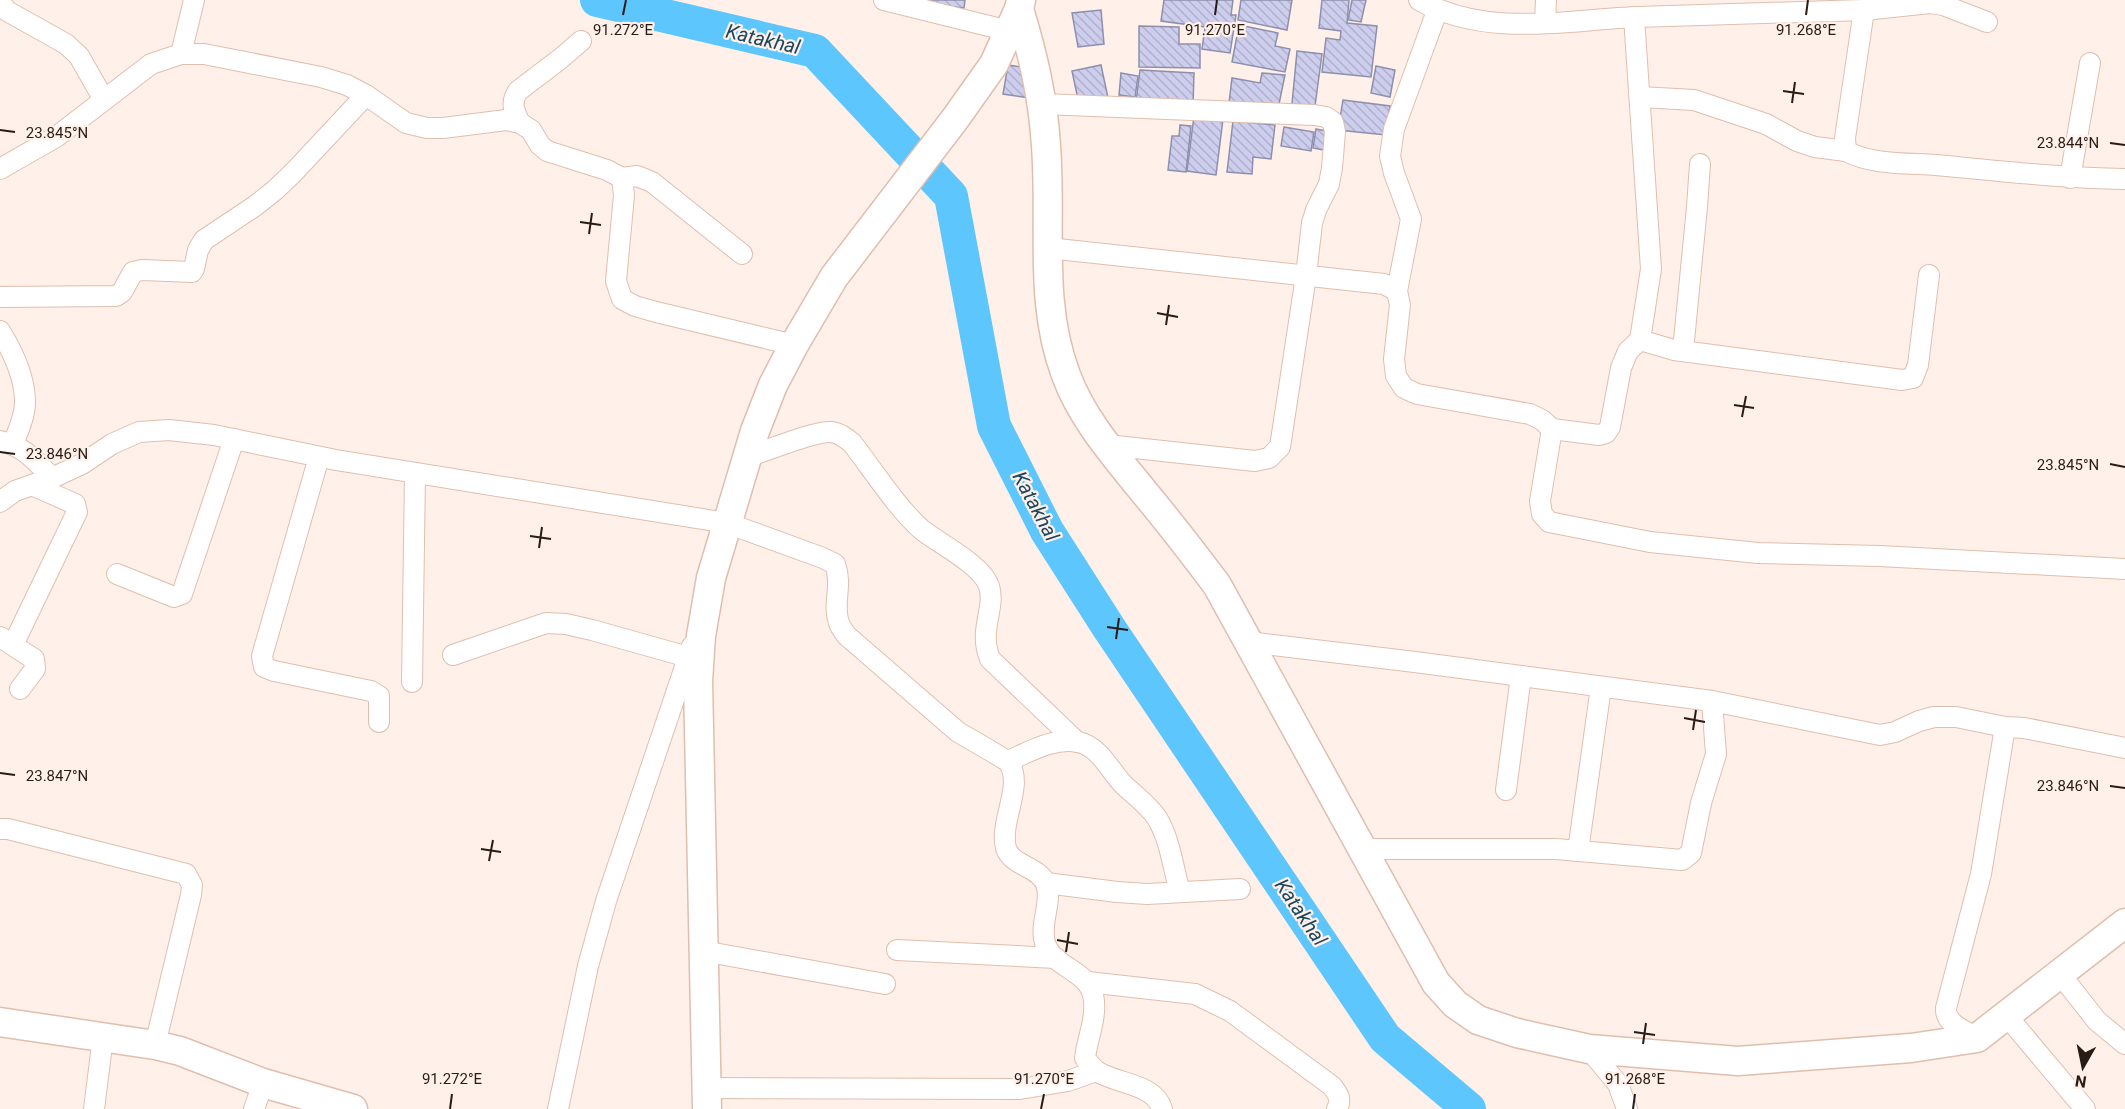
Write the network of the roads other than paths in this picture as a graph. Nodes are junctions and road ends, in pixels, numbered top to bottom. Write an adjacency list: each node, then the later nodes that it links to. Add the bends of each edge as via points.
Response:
1 (194, 0): 13 (street)
2 (884, 0): 8 (street)
3 (1419, 0): 7 (street)
4 (1546, 0): 11 (street)
5 (0, 3): 17 (street, via 80,56)
6 (1864, 10): 9 (street); 10 (street, via 1930,3); 20 (street)
7 (1437, 11): 11 (street, via 1506,24); 30 (street, via 1394,129 1390,156 1411,219)
8 (1016, 13): 18 (street, via 1036,66); 34 (street, via 994,63 834,277)
9 (1634, 17): 11 (street); 16 (street)
10 (1987, 22)
11 (1545, 24)
12 (581, 41): 19 (street, via 518,91 513,104)
13 (180, 54): 15 (street, via 204,54 321,77); 17 (street, via 151,64)
14 (2090, 63): 24 (street)
15 (366, 95): 19 (street, via 406,123 427,128 506,120); 31 (street, via 274,191 204,240 192,272 133,272 116,296)
16 (1640, 97): 20 (street, via 1694,100 1766,124 1797,141); 33 (street, via 1651,268)
17 (104, 100): 21 (street, via 56,137)
18 (1043, 104): 26 (street); 29 (street, via 1326,117 1333,122 1335,132 1332,168 1312,223)
19 (520, 123): 23 (street, via 531,130 547,151)
20 (1846, 151): 24 (street, via 1857,157)
21 (2, 164)
22 (1700, 164): 35 (street)
23 (622, 178): 27 (street, via 637,176 652,182); 34 (street, via 616,281 622,299 656,312)
24 (2070, 178): 25 (street)
25 (2125, 179)
26 (1048, 248): 29 (street); 39 (street, via 1053,337 1066,377)
27 (742, 254)
28 (1929, 275): 35 (street, via 1913,378 1902,380)
29 (1306, 276): 30 (street, via 1384,284); 39 (street, via 1280,447 1269,458 1255,461)
30 (1397, 291): 36 (street, via 1400,305 1394,359 1396,376 1404,388 1530,414)
31 (0, 297)
32 (0, 331): 38 (street, via 12,350 25,403 23,416)
33 (1640, 340): 35 (street); 36 (street, via 1628,351 1621,368 1606,433)
34 (794, 345): 41 (street, via 773,385)
35 (1683, 351)
36 (1552, 429): 47 (street, via 1540,501 1542,514 1549,522 1571,528 1650,542 1758,553)
37 (234, 439): 40 (street); 43 (street, via 169,429 139,432); 48 (street, via 182,594 174,597)
38 (6, 442): 43 (street, via 29,453)
39 (1107, 445): 51 (street, via 1217,585)
40 (319, 457): 42 (street); 59 (street, via 262,656 264,667 371,691 379,696)
41 (747, 457): 46 (street); 61 (street, via 817,434 832,432 844,436 914,522 985,578 990,602 984,633 990,659)
42 (416, 473): 46 (street); 55 (street)
43 (52, 478): 44 (street)
44 (32, 484): 45 (street, via 15,490); 50 (street, via 66,498 75,504 77,512)
45 (0, 502)
46 (727, 523): 49 (street); 63 (street, via 835,564 840,576 838,622 846,635 958,732)
47 (2125, 568)
48 (117, 574)
49 (706, 606): 53 (street); 73 (street, via 698,681)
50 (6, 641): 57 (street, via 34,659 35,669)
51 (1248, 642): 54 (street); 66 (street)
52 (453, 654): 53 (street, via 546,623 583,627)
53 (688, 657): 90 (street, via 606,901)
54 (1521, 676): 56 (street); 64 (street)
55 (412, 682)
56 (1601, 687): 58 (street); 67 (street)
57 (20, 689)
58 (1712, 701): 60 (street, via 1880,735 1935,717); 67 (street, via 1716,754 1691,854 1682,860)
59 (379, 722)
60 (2006, 727): 62 (street); 81 (street, via 1981,874 1946,1008 1949,1021)
61 (1077, 742): 63 (street, via 1041,747); 70 (street, via 1090,746 1104,759 1157,818)
62 (2125, 748)
63 (1008, 761): 68 (street, via 1014,776 1004,838 1006,851)
64 (1506, 790)
65 (0, 829): 83 (street, via 186,874 192,885 191,895)
66 (1364, 849): 67 (street); 84 (street, via 1436,983 1455,1005 1478,1020 1517,1033)
67 (1578, 851)
68 (1046, 883): 70 (street, via 1117,892); 74 (street, via 1045,945)
69 (1240, 889): 70 (street)
70 (1180, 892)
71 (2125, 923): 75 (street)
72 (897, 950): 74 (street)
73 (703, 951): 77 (street); 87 (street)
74 (1056, 958): 76 (street)
75 (2060, 974): 78 (street); 82 (street, via 2097,1021)
76 (1088, 982): 85 (street, via 1094,996 1094,1011 1086,1058); 92 (street, via 1186,993 1213,1002 1332,1086 1339,1094)
77 (885, 984)
78 (2006, 1016): 81 (street); 94 (street)
79 (0, 1022): 80 (street)
80 (103, 1037): 83 (street); 88 (street)
81 (1977, 1038): 84 (street, via 1911,1048 1737,1061)
82 (2125, 1044)
83 (155, 1045): 86 (street, via 180,1051)
84 (1589, 1049): 93 (street, via 1618,1084)
85 (1096, 1071): 87 (street, via 1068,1081 1020,1089); 91 (street, via 1150,1092)
86 (259, 1096): 89 (street)
87 (707, 1098)
88 (94, 1109)
89 (353, 1109)
90 (558, 1109)
91 (1162, 1109)
92 (1337, 1109)
93 (1627, 1109)
94 (2085, 1109)

